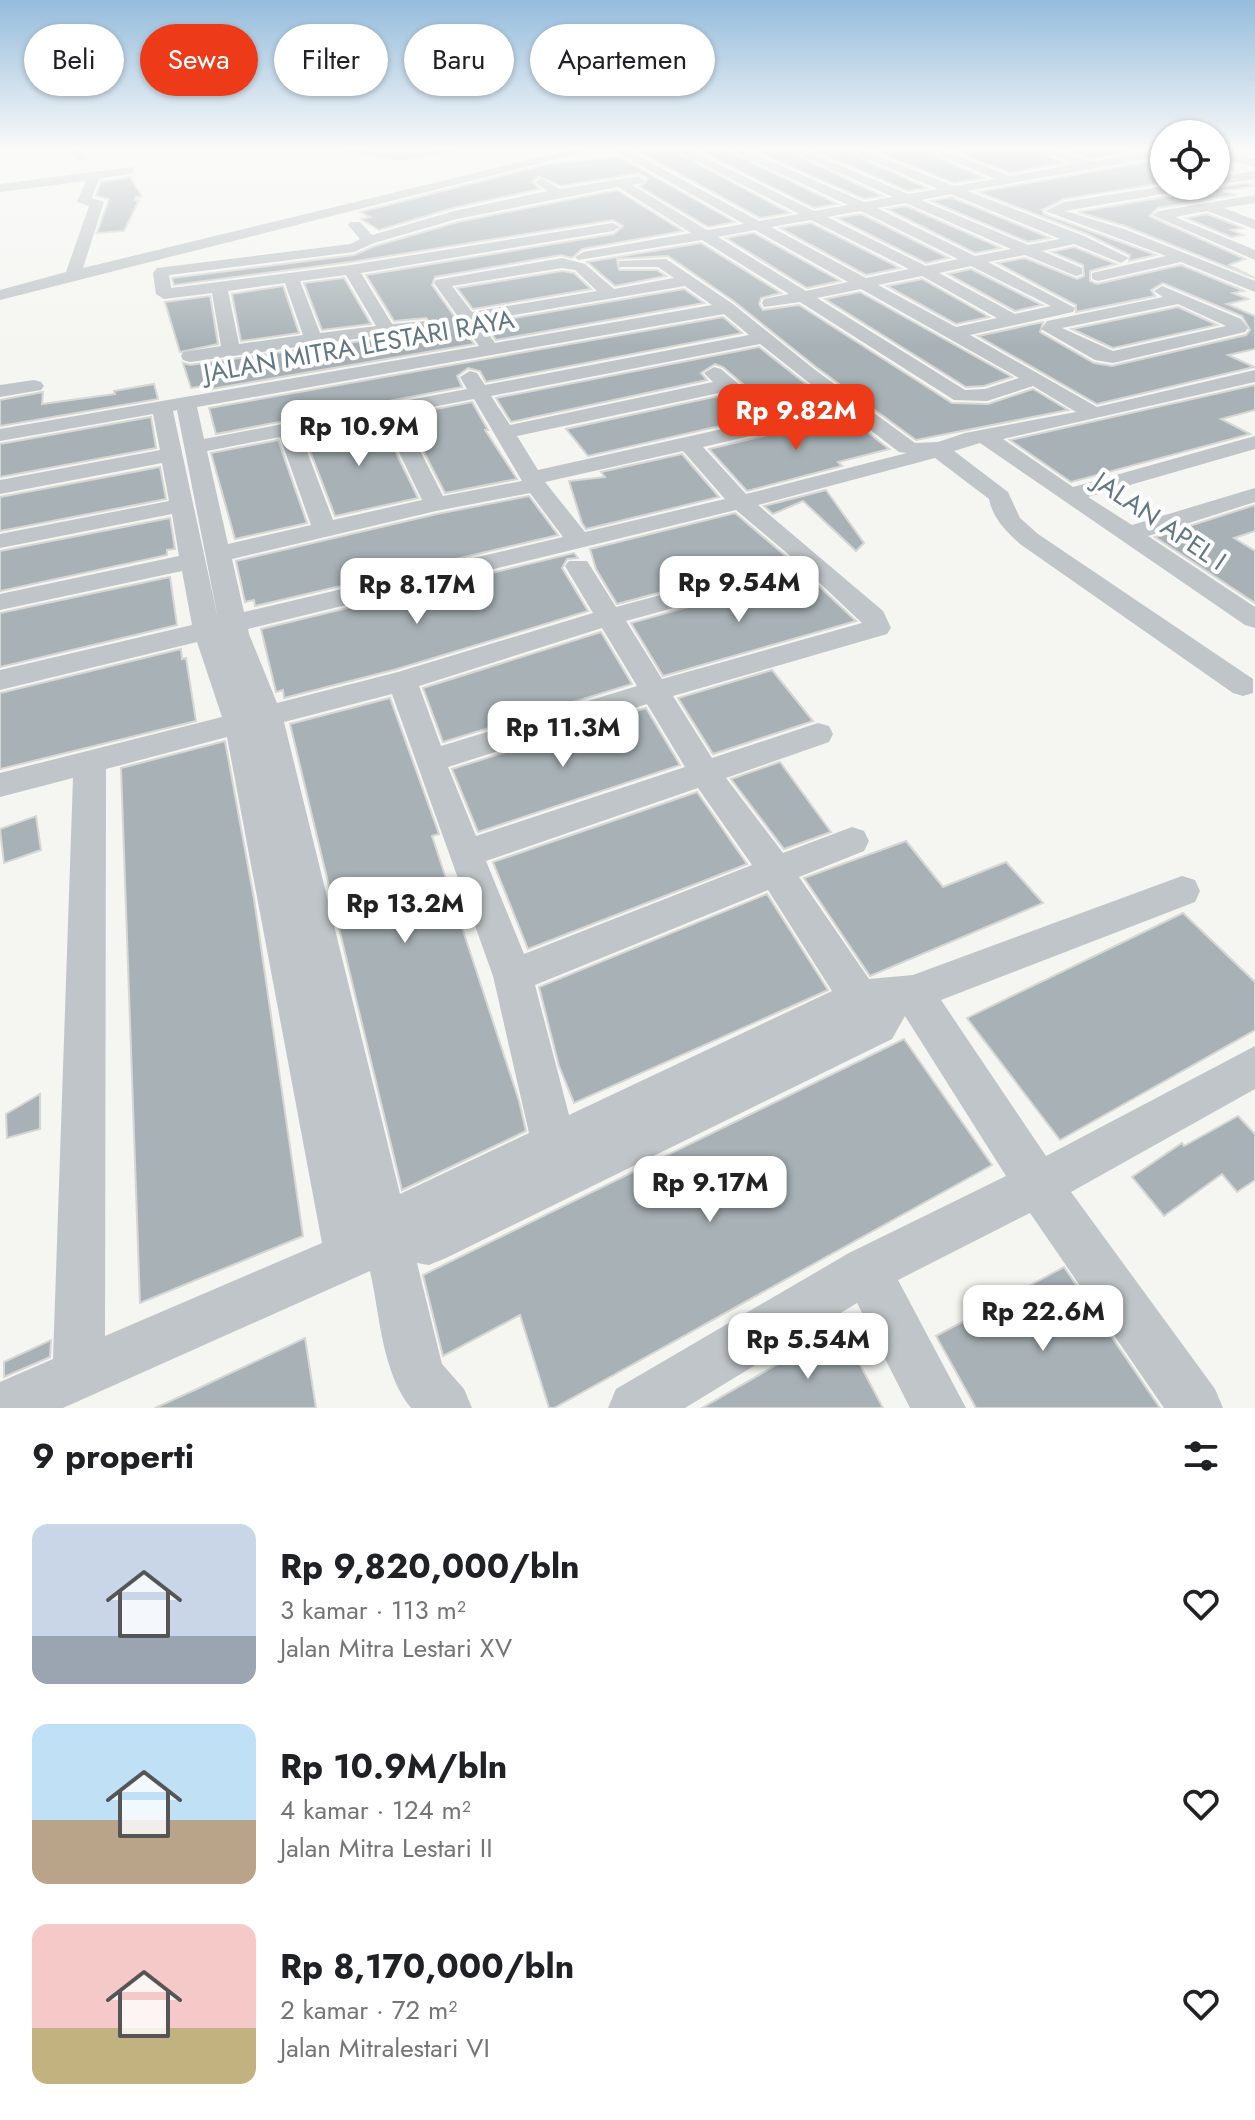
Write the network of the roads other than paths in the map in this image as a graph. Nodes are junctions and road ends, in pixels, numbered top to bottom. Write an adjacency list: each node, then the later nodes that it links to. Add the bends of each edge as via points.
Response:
1 (345, 214): 25 (street)
2 (98, 215): 40 (street)
3 (342, 215): 40 (street)
4 (454, 215): 5 (street); 21 (street); 27 (street)
5 (459, 215)
6 (531, 215): 23 (street)
7 (593, 215): 20 (street)
8 (670, 215): 22 (street)
9 (738, 215): 18 (street)
10 (805, 215): 18 (street)
11 (810, 215): 39 (street)
12 (878, 215): 34 (street)
13 (945, 215): 30 (street)
14 (1021, 215): 24 (street)
15 (1074, 215): 33 (street)
16 (1161, 215): 29 (street)
17 (1227, 215): 19 (street)
18 (755, 224): 22 (street); 43 (street)
19 (1255, 225)
20 (613, 227): 23 (street); 26 (street)
21 (403, 230): 25 (street); 32 (street)
22 (701, 234): 26 (street); 49 (street)
23 (561, 236): 27 (street)
24 (1079, 239): 30 (street); 36 (street)
25 (369, 240): 28 (street)
26 (639, 246): 35 (street)
27 (494, 247): 32 (street)
28 (354, 248): 37 (street); 45 (street, via 161,273 164,294)
29 (1238, 248): 31 (street); 33 (street)
30 (1028, 251): 34 (street); 38 (street)
31 (1255, 255)
32 (429, 257): 37 (street)
33 (1178, 259): 36 (street); 44 (street); 50 (street)
34 (976, 261): 39 (street); 56 (street, via 1067,308)
35 (583, 264): 42 (street, via 657,261); 46 (street, via 562,263); 47 (street)
36 (1119, 264): 51 (street); 53 (street, via 1098,276)
37 (357, 269): 41 (street); 58 (street)
38 (1076, 271)
39 (926, 272): 43 (street); 56 (street)
40 (73, 275): 48 (street)
41 (291, 278): 45 (street); 61 (street)
42 (688, 281): 47 (street); 54 (street)
43 (863, 283): 49 (street); 59 (street)
44 (1255, 287)
45 (219, 288): 63 (street)
46 (524, 289): 47 (street); 55 (street); 55 (street, via 442,283)
47 (610, 294)
48 (0, 295)
49 (803, 296): 52 (street); 68 (street, via 961,396 987,395)
50 (1255, 297)
51 (1180, 299): 53 (street); 53 (street, via 1239,328 1113,357 1050,329)
52 (770, 303)
53 (1157, 303)
54 (727, 308): 60 (street); 62 (street, JALAN MITRA LESTARI RAYA)
55 (468, 318): 62 (street)
56 (1015, 321): 59 (street)
57 (420, 325): 58 (street)
58 (386, 328): 61 (street)
59 (954, 333): 68 (street)
60 (762, 338): 64 (street); 74 (street)
61 (313, 339): 63 (street)
62 (490, 349): 65 (street, JALAN MITRA LESTARI RAYA)
63 (231, 350): 66 (street)
64 (691, 351): 69 (street); 71 (street)
65 (455, 355): 71 (street); 73 (street, JALAN MITRA LESTARI RAYA)
66 (190, 356)
67 (1255, 376): 77 (street)
68 (1036, 379): 77 (street)
69 (727, 385): 78 (street); 80 (street)
70 (34, 386): 72 (street)
71 (479, 390): 76 (street); 80 (street)
72 (0, 391)
73 (186, 403): 75 (street, JALAN MITRA LESTARI RAYA); 86 (street)
74 (851, 406): 78 (street); 85 (street)
75 (162, 407): 81 (street, JALAN MITRA LESTARI RAYA); 86 (street)
76 (388, 408): 79 (street); 92 (street)
77 (1094, 414): 82 (street)
78 (773, 424): 84 (street)
79 (288, 429): 86 (street); 94 (street)
80 (504, 433): 87 (street)
81 (0, 435)
82 (959, 442): 85 (street); 89 (street, via 922,456); 90 (street); 107 (street, via 1000,497 1011,523 1029,539)
83 (1255, 442): 90 (street, JALAN APEL I)
84 (688, 444): 87 (street); 89 (street)
85 (907, 447): 89 (street)
86 (184, 451): 88 (street); 93 (street); 97 (street)
87 (534, 482): 92 (street); 98 (street)
88 (0, 487)
89 (736, 495): 98 (street); 100 (street)
90 (1070, 495): 95 (street, JALAN APEL I)
91 (1255, 495): 95 (street)
92 (436, 504): 94 (street)
93 (183, 505): 96 (street); 99 (street)
94 (325, 530): 97 (street)
95 (1129, 534): 103 (street, JALAN APEL I)
96 (0, 541)
97 (219, 554): 104 (street)
98 (579, 554): 102 (street); 104 (street)
99 (192, 561): 101 (street); 104 (street)
100 (812, 562): 102 (street); 108 (street, via 873,617 877,628)
101 (0, 602)
102 (610, 617): 106 (street); 108 (street)
103 (1255, 619)
104 (220, 628): 105 (street); 109 (street)
105 (0, 680)
106 (403, 681): 109 (street); 111 (street)
107 (1243, 686)
108 (655, 691): 111 (street); 113 (street)
109 (254, 720): 112 (street); 124 (street)
110 (818, 734): 113 (street)
111 (430, 761): 116 (street)
112 (90, 762): 114 (street); 126 (street)
113 (705, 773): 116 (street); 117 (street)
114 (0, 785)
115 (852, 841): 117 (street)
116 (466, 854): 119 (street)
117 (776, 872): 119 (street); 120 (street)
118 (1182, 891): 120 (street)
119 (513, 976): 122 (street)
120 (886, 1003): 122 (street); 123 (street); 124 (street, via 429,1241)
121 (1255, 1066): 123 (street)
122 (554, 1145): 124 (street, via 420,1206)
123 (1038, 1185): 125 (street); 131 (street)
124 (374, 1245): 126 (street); 128 (street, via 419,1377)
125 (866, 1270): 129 (street); 130 (street)
126 (79, 1372): 127 (street)
127 (2, 1408)
128 (445, 1408)
129 (635, 1408)
130 (939, 1408)
131 (1196, 1408)

